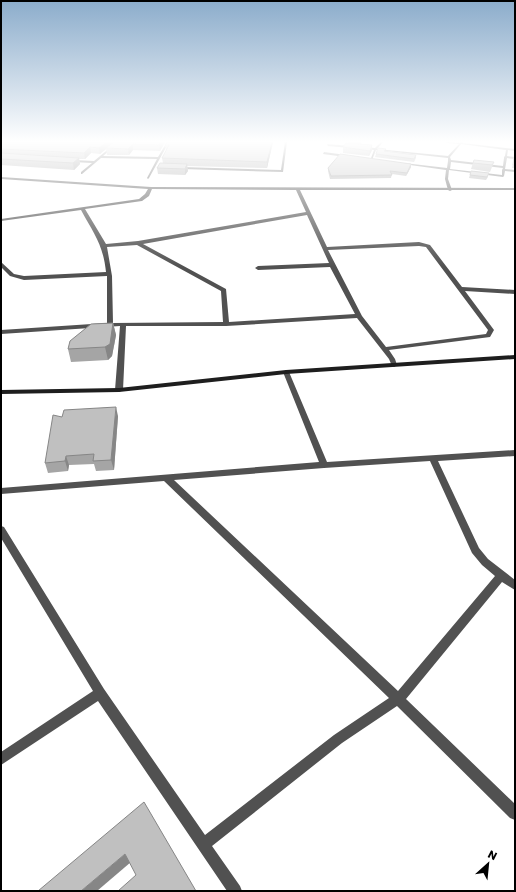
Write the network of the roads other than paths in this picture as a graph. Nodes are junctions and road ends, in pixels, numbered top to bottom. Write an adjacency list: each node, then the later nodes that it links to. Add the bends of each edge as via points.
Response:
1 (85, 184): 3 (street)
2 (447, 184): 6 (lane)
3 (151, 188): 5 (street); 7 (street, via 140,200)
4 (515, 188): 6 (street)
5 (298, 190): 6 (street); 8 (street)
6 (450, 190)
7 (82, 208): 9 (street); 11 (street)
8 (309, 213): 10 (street); 12 (street)
9 (1, 220)
10 (138, 243): 11 (street); 21 (street, via 223,289)
11 (104, 246): 16 (street)
12 (324, 249): 14 (street); 17 (street, via 423,244 428,246)
13 (1, 264): 16 (street, via 12,275 24,278)
14 (332, 265): 15 (street); 19 (street)
15 (258, 268)
16 (109, 274): 22 (street)
17 (460, 289): 18 (street); 24 (street, via 491,330 488,336)
18 (515, 292)
19 (359, 316): 21 (street); 24 (street)
20 (123, 324): 21 (street); 22 (street); 28 (street)
21 (226, 324)
22 (110, 325): 23 (street)
23 (1, 332)
24 (384, 349): 26 (street)
25 (515, 357): 26 (street)
26 (394, 365): 27 (street)
27 (286, 372): 28 (street); 32 (street)
28 (119, 390): 29 (street)
29 (1, 392)
30 (515, 453): 31 (street)
31 (433, 458): 32 (street); 36 (street, via 475,550)
32 (324, 465): 33 (street)
33 (165, 477): 34 (street); 39 (street)
34 (1, 491)
35 (1, 530): 38 (street)
36 (501, 576): 37 (street); 39 (street)
37 (515, 586)
38 (100, 693): 40 (street); 42 (street)
39 (398, 699): 41 (street); 42 (street, via 338,739)
40 (1, 759)
41 (515, 813)
42 (203, 845): 43 (street)
43 (235, 891)

